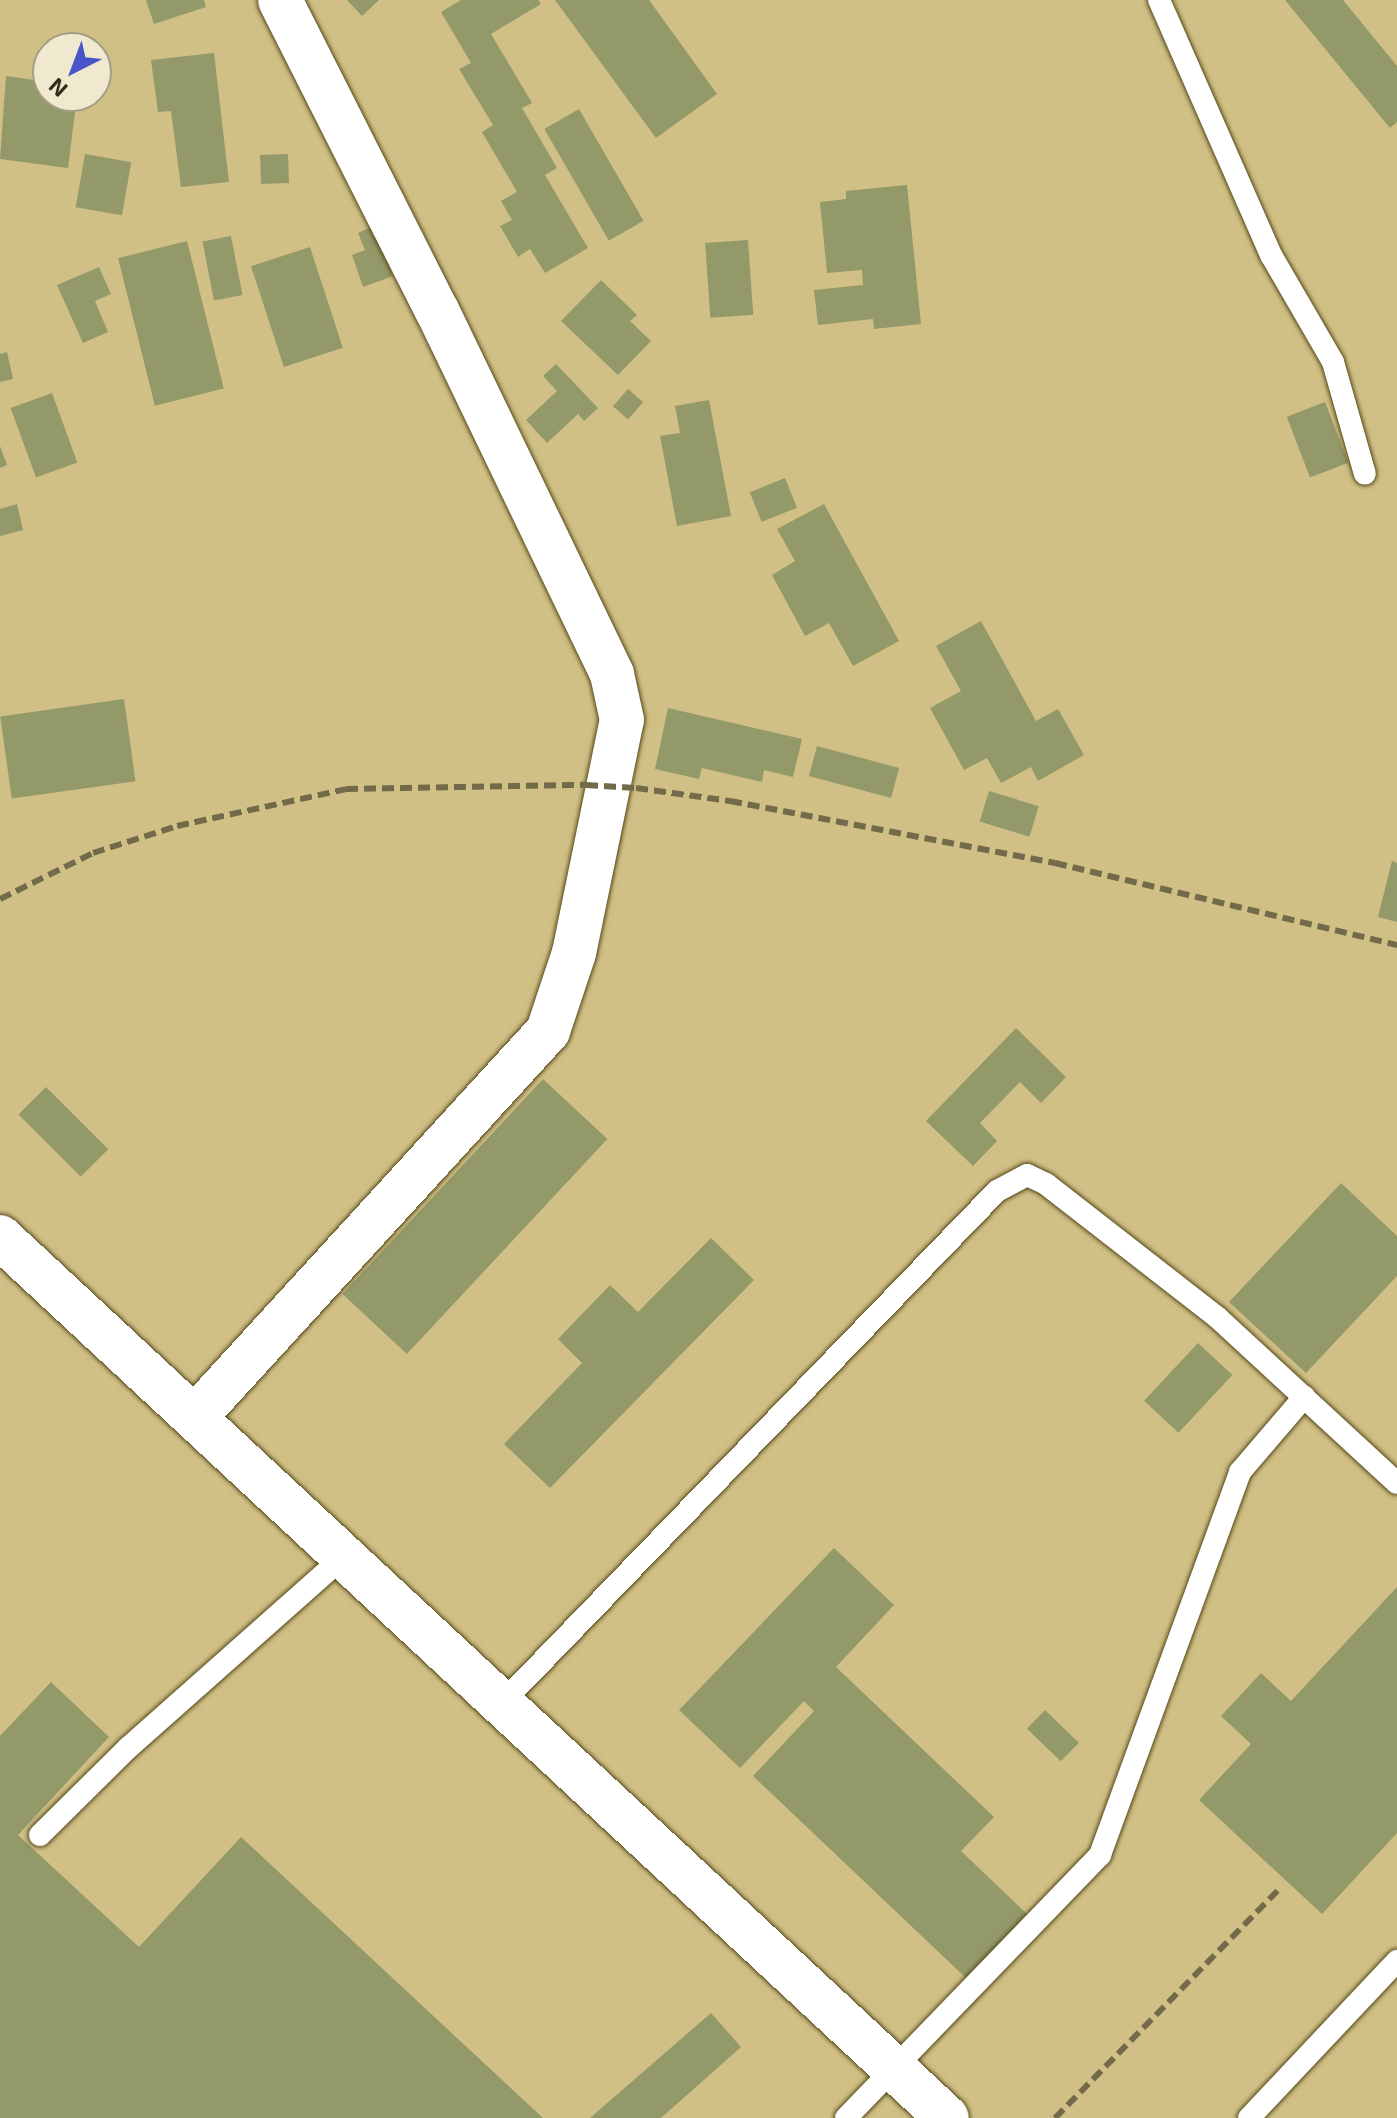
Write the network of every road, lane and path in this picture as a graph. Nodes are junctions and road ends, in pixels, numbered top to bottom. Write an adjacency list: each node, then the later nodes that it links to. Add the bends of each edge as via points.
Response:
1 (280, 0): 6 (street, via 612,674 622,720 574,953 548,1031)
2 (1159, 0): 3 (lane, via 1271,255 1333,362)
3 (1365, 474)
4 (0, 1237): 6 (street)
5 (1304, 1397): 7 (lane); 9 (lane, via 1218,1318 1046,1184 1027,1175 997,1191); 12 (lane, via 1240,1472 1100,1855)
6 (196, 1416): 8 (street)
7 (1397, 1483)
8 (345, 1555): 9 (street); 10 (lane, via 128,1748)
9 (502, 1703): 12 (street)
10 (40, 1835)
11 (1397, 1961): 15 (lane)
12 (893, 2067): 13 (lane); 14 (street)
13 (846, 2118)
14 (947, 2118)
15 (1249, 2118)

